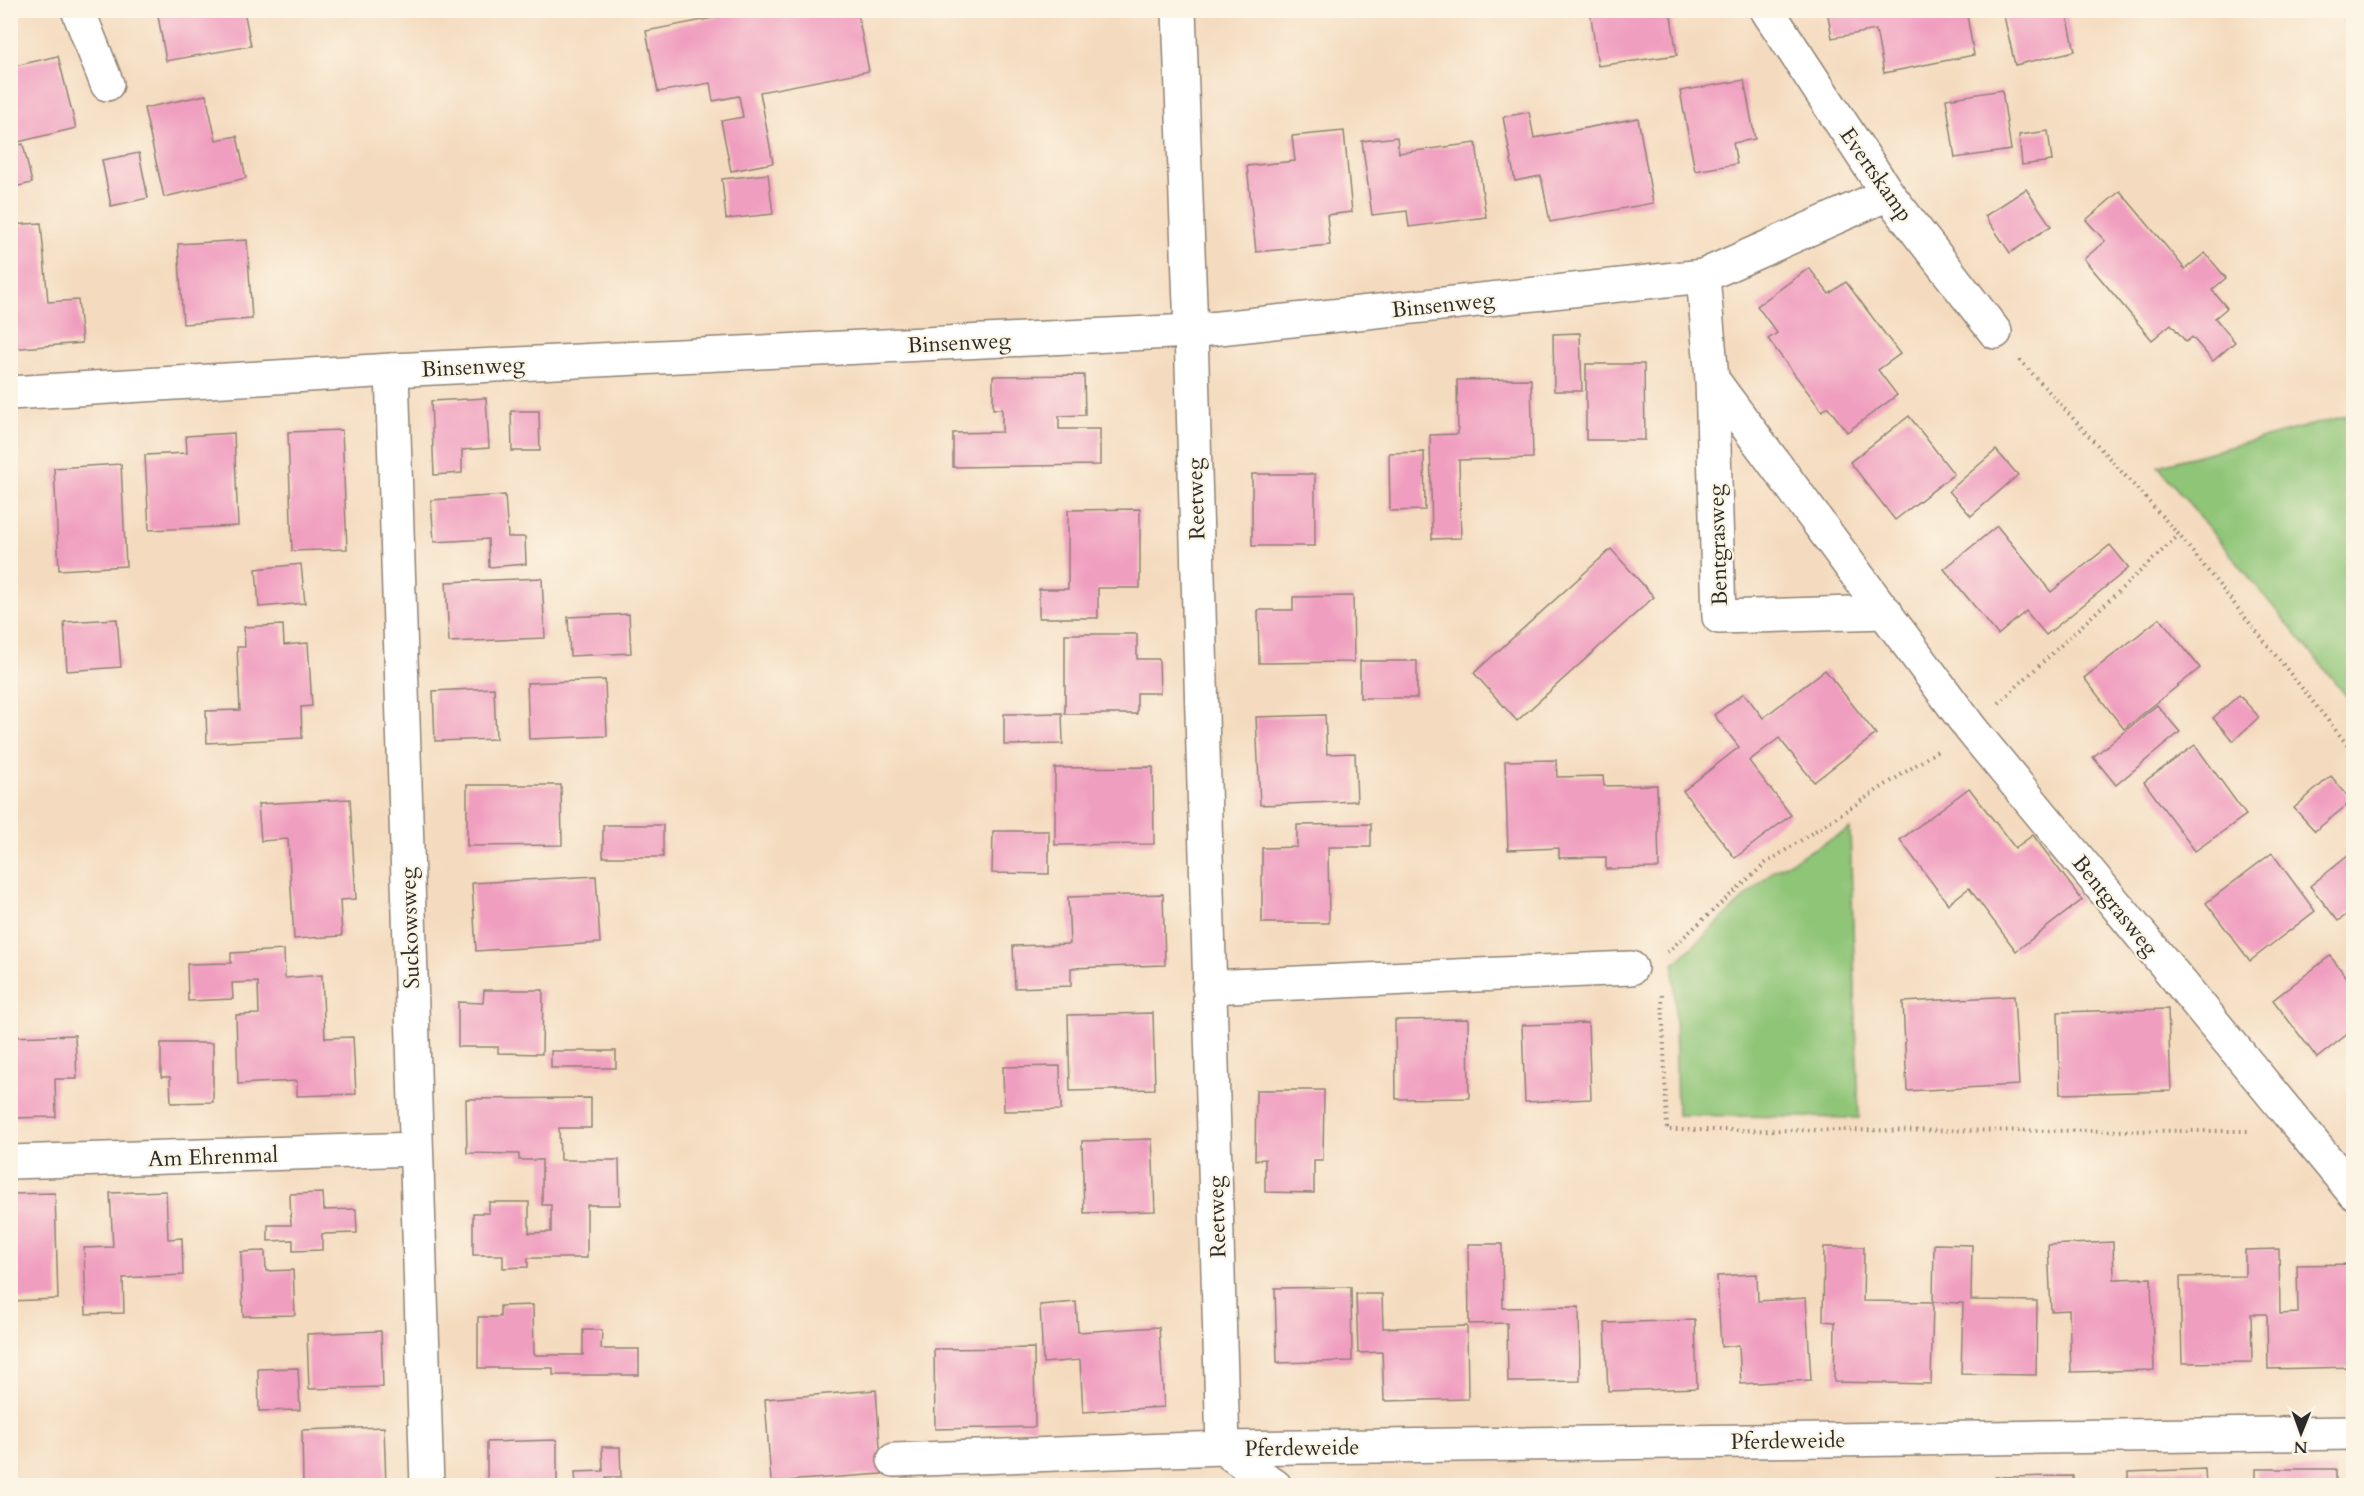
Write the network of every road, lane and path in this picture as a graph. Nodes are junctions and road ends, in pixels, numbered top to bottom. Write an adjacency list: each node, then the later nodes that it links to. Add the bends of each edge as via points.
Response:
1 (78, 10): 4 (street)
2 (1179, 10): 7 (street, Reetweg)
3 (1767, 10): 5 (street, Evertskamp)
4 (107, 84)
5 (1888, 194): 6 (street, Binsenweg); 8 (street, Evertskamp)
6 (1703, 276): 7 (street, Binsenweg); 10 (street, Bentgrasweg)
7 (1191, 331): 9 (street, Binsenweg); 17 (street, Reetweg)
8 (1995, 332): 12 (path)
9 (392, 370): 11 (street, Binsenweg); 20 (street, Suckowsweg)
10 (1712, 379): 13 (street, Bentgrasweg); 13 (street, Bentgrasweg, via 1719,617)
11 (10, 393)
12 (2179, 535): 14 (path); 15 (path)
13 (1886, 612): 14 (street, Bentgrasweg)
14 (1971, 729): 16 (path, via 1766,863 1660,958); 19 (street, Bentgrasweg)
15 (2354, 753)
16 (1631, 968): 17 (street)
17 (1209, 987): 24 (street, Reetweg)
18 (1661, 992): 19 (path, via 1667,1130)
19 (2302, 1131): 22 (street, Bentgrasweg)
20 (416, 1149): 21 (street, Am Ehrenmal); 26 (street, Suckowsweg)
21 (10, 1162)
22 (2354, 1193)
23 (2354, 1432): 24 (street, Pferdeweide)
24 (1223, 1448): 25 (street); 27 (street)
25 (894, 1460)
26 (427, 1485)
27 (1275, 1485)

